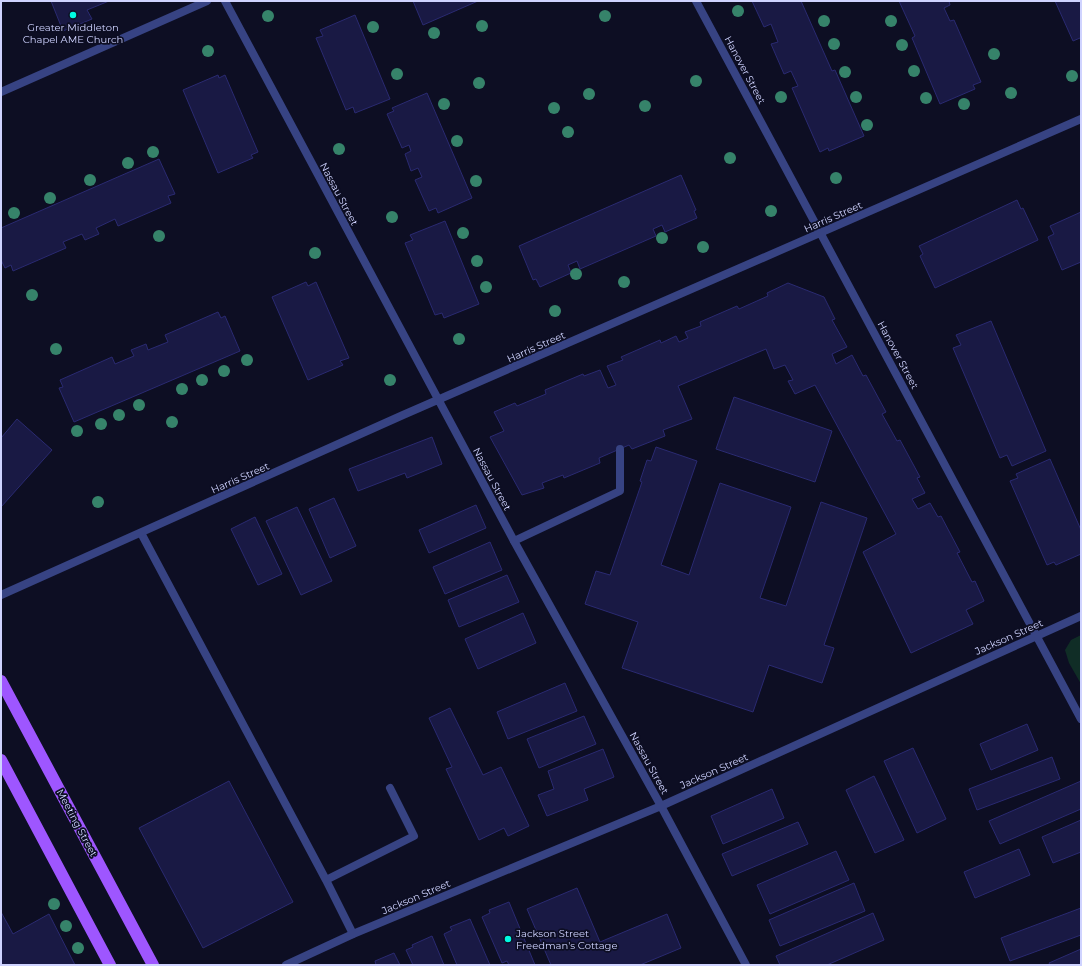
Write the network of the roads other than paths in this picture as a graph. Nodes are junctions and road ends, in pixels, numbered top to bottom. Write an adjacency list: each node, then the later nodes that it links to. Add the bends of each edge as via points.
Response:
1 (206, 1): 4 (street)
2 (225, 1): 7 (street, Nassau Street)
3 (696, 1): 6 (street, Hanover Street)
4 (1, 92)
5 (1081, 119): 6 (street, Harris Street)
6 (822, 233): 7 (street, Harris Street); 13 (street, Hanover Street)
7 (438, 400): 9 (street, Harris Street); 10 (street, Nassau Street)
8 (620, 449): 10 (street, via 620,491)
9 (141, 533): 11 (street, Harris Street); 19 (street)
10 (514, 541): 18 (street, Nassau Street)
11 (1, 595)
12 (1081, 616): 13 (street, Jackson Street)
13 (1036, 636): 15 (street, Hanover Street); 18 (street, Jackson Street)
14 (1, 680): 22 (main road, Meeting Street)
15 (1081, 719)
16 (1, 760): 21 (main road)
17 (390, 788): 19 (street, via 414,836)
18 (661, 806): 20 (street, Jackson Street); 24 (street, Nassau Street)
19 (326, 880): 20 (street)
20 (353, 934): 23 (street, Jackson Street)
21 (110, 965)
22 (153, 965)
23 (286, 965)
24 (746, 965)

